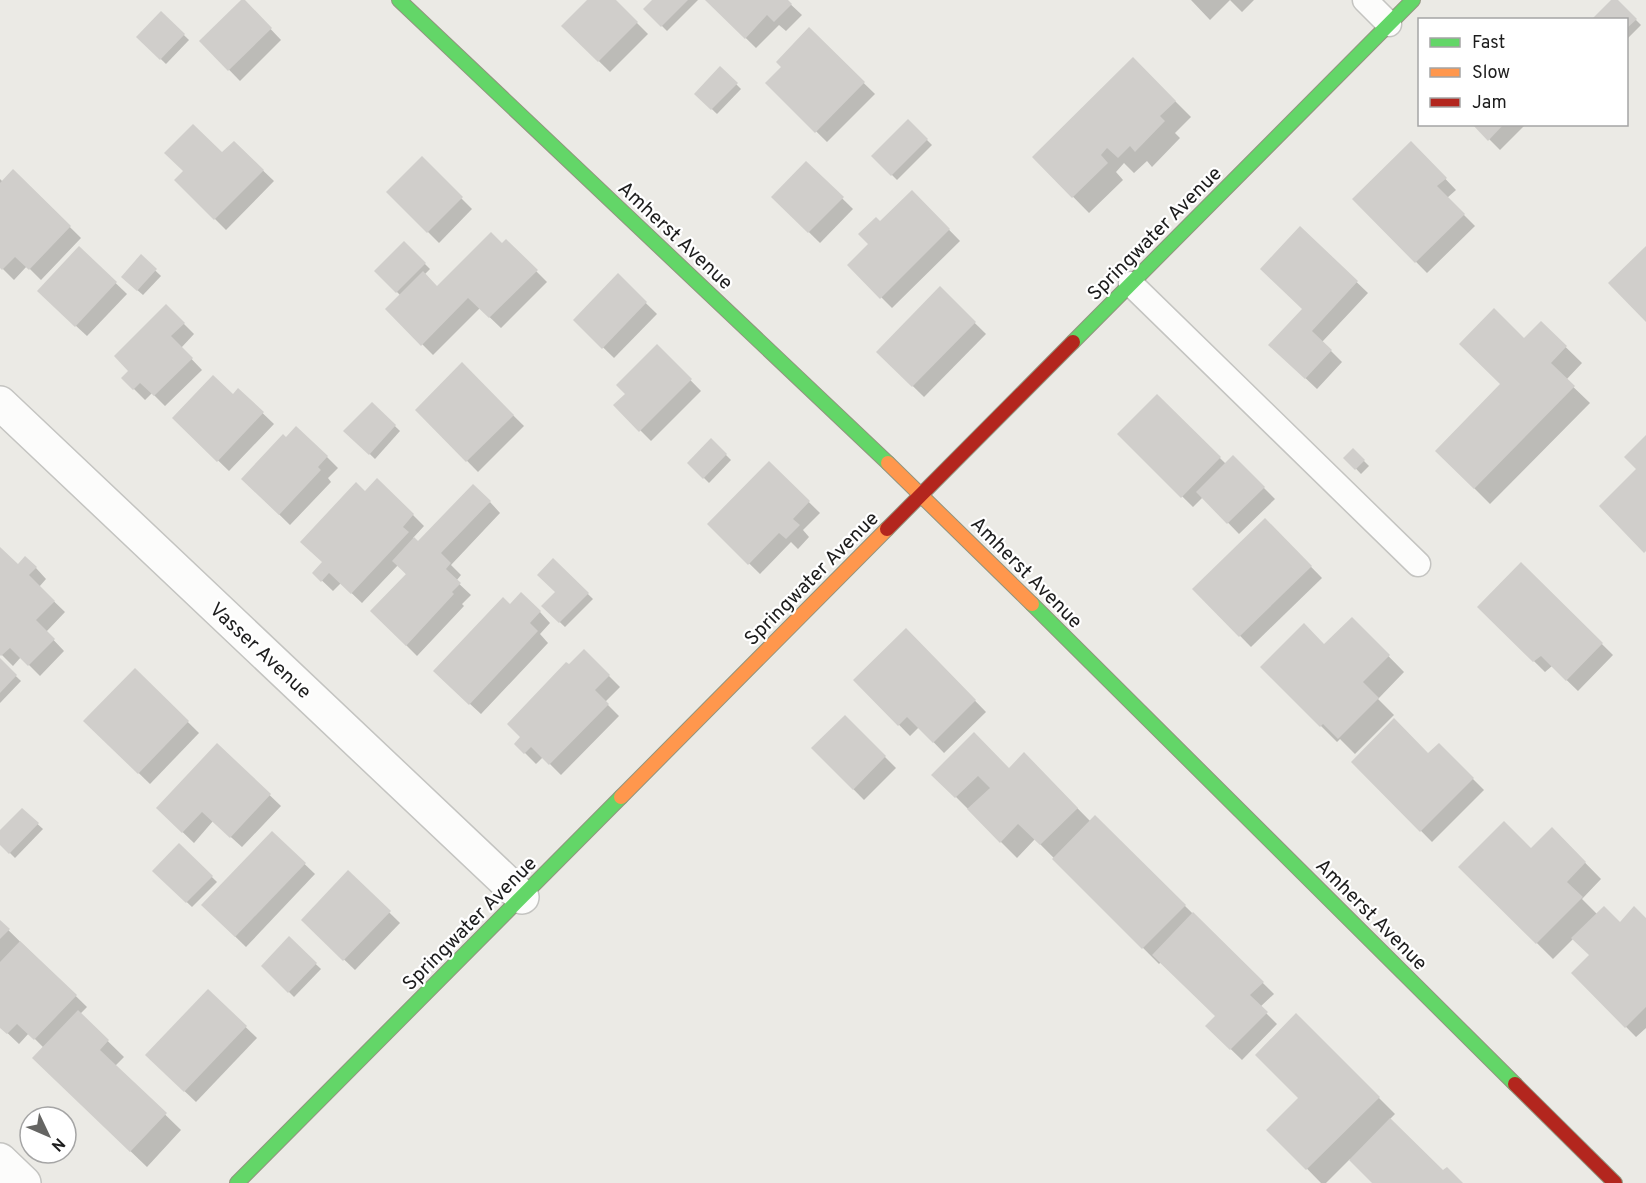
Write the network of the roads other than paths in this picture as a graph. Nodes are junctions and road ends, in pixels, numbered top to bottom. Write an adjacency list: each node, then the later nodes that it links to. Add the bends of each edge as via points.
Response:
1 (399, 0): 7 (street, Amherst Avenue)
2 (1365, 0): 4 (lane)
3 (1413, 0): 4 (street, Springwater Avenue)
4 (1389, 24): 5 (street, Springwater Avenue)
5 (1131, 284): 7 (street, Springwater Avenue); 8 (lane)
6 (0, 403): 9 (street, Vasser Avenue)
7 (921, 494): 9 (street, Springwater Avenue); 13 (street, Amherst Avenue)
8 (1418, 564)
9 (522, 897): 12 (street, Springwater Avenue)
10 (0, 1160): 11 (street)
11 (24, 1183)
12 (237, 1183)
13 (1615, 1183)

